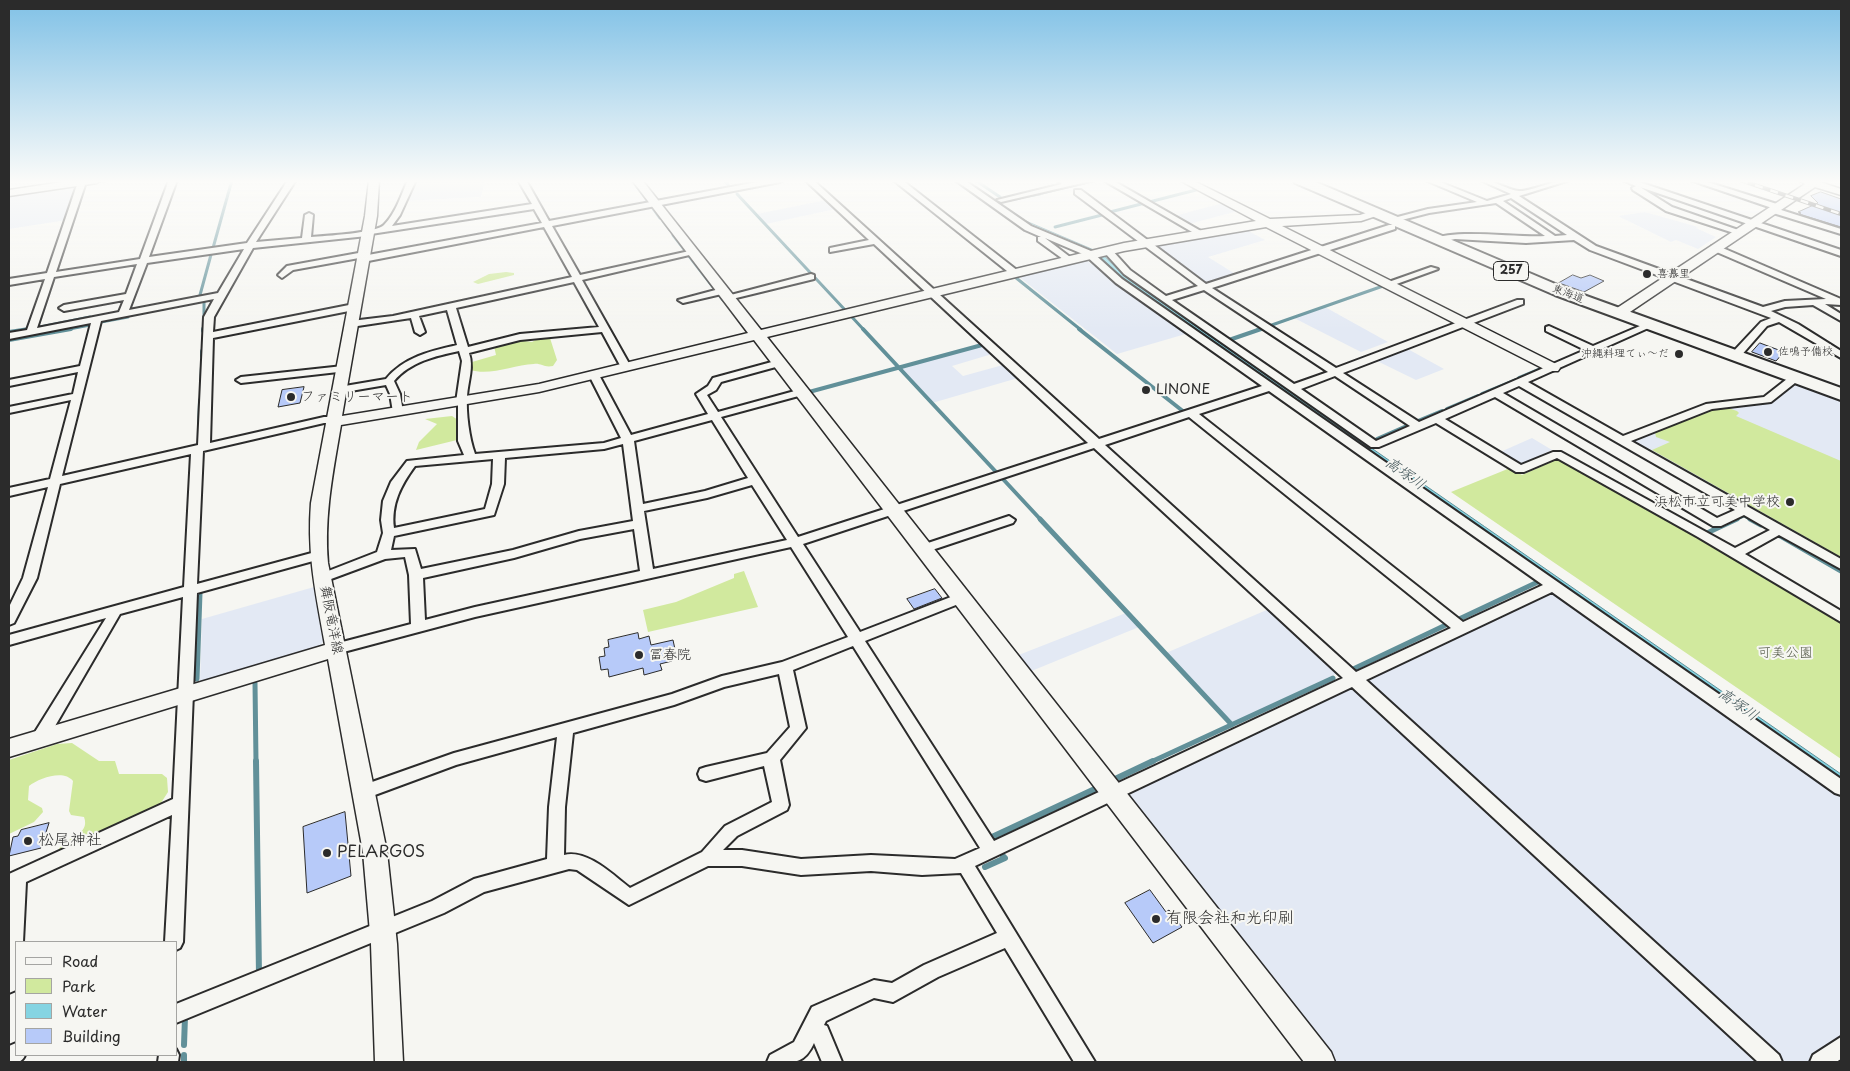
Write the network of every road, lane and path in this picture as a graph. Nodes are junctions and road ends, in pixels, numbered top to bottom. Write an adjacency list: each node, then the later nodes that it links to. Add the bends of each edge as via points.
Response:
1 (65, 230): 46 (street)
2 (155, 230): 42 (street)
3 (260, 230): 34 (street)
4 (307, 230): 30 (street)
5 (367, 230): 26 (street, 舞阪竜洋線)
6 (384, 230): 26 (street)
7 (518, 230): 41 (street)
8 (550, 230): 48 (street)
9 (676, 230): 38 (street)
10 (864, 230): 32 (street)
11 (960, 230): 45 (street)
12 (1031, 230): 43 (street)
13 (1034, 230): 39 (street)
14 (1129, 230): 33 (street)
15 (1195, 230): 27 (street)
16 (1226, 230): 27 (street)
17 (1281, 230): 37 (street)
18 (1376, 230): 37 (street)
19 (1409, 230): 31 (highway, 東海道 / 257)
20 (1541, 230): 29 (street)
21 (1566, 230): 28 (street)
22 (1734, 230): 25 (street)
23 (1743, 230): 25 (street)
24 (1773, 230): 40 (street)
25 (1740, 232): 35 (street)
26 (367, 233): 30 (street); 41 (street, 舞阪竜洋線)
27 (1202, 234): 33 (street)
28 (1577, 238): 29 (street); 50 (street, via 1593,248)
29 (1554, 239): 31 (street, via 1455,236)
30 (306, 240): 34 (street)
31 (1437, 240): 67 (highway, 東海道 / 257)
32 (876, 241): 36 (street); 54 (street)
33 (1146, 243): 39 (street); 53 (street)
34 (251, 245): 42 (street); 56 (street)
35 (1715, 248): 50 (street); 60 (street)
36 (833, 250)
37 (1321, 250): 52 (street); 53 (street)
38 (694, 253): 48 (street); 55 (street)
39 (1099, 253): 43 (street); 58 (street); 99 (street, via 1119,281)
40 (1841, 253)
41 (363, 257): 47 (street, via 290,268); 64 (street, 舞阪竜洋線)
42 (144, 259): 46 (street); 57 (street)
43 (1070, 260): 45 (street)
44 (1434, 268): 52 (street)
45 (1015, 274): 54 (street)
46 (50, 275): 51 (street); 78 (street)
47 (282, 275)
48 (577, 278): 63 (street); 76 (street)
49 (811, 278): 55 (street)
50 (1671, 278): 66 (street); 67 (street)
51 (9, 282)
52 (1388, 284): 73 (street)
53 (1204, 287): 58 (street); 92 (street)
54 (932, 293): 82 (street); 116 (street)
55 (725, 294): 59 (street); 82 (street)
56 (223, 295): 69 (street); 81 (street, via 209,317)
57 (130, 296): 65 (street); 69 (street)
58 (1167, 299): 100 (street)
59 (683, 300)
60 (1841, 301): 62 (street)
61 (1520, 302): 73 (street)
62 (1814, 302): 66 (street); 71 (street)
63 (450, 306): 68 (street); 83 (street)
64 (354, 307): 74 (street, 舞阪竜洋線); 81 (street)
65 (64, 308)
66 (1762, 310): 70 (street)
67 (1619, 313): 75 (highway, 東海道 / 257)
68 (414, 314): 74 (street); 79 (street)
69 (123, 315): 72 (street)
70 (1780, 318): 85 (street); 86 (street, via 1764,324)
71 (1841, 318)
72 (97, 320): 78 (street); 89 (street)
73 (1465, 323): 90 (street); 92 (street)
74 (351, 324): 91 (street, 舞阪竜洋線)
75 (1650, 325): 84 (street); 86 (highway, 東海道 / 257)
76 (605, 329): 83 (street, via 520,337); 88 (street)
77 (1549, 329): 84 (street)
78 (31, 332): 80 (street)
79 (420, 332)
80 (9, 336)
81 (209, 336): 117 (street)
82 (758, 336): 87 (street); 88 (street)
83 (464, 349): 96 (street, via 411,362); 106 (street, via 467,361)
84 (1594, 350): 90 (street)
85 (1841, 355)
86 (1735, 356): 94 (highway, 東海道 / 257)
87 (779, 363): 102 (street); 110 (street, via 717,380 712,388 701,394)
88 (626, 367): 93 (street)
89 (84, 368): 98 (street); 105 (street)
90 (1553, 368): 97 (street)
91 (343, 369): 95 (street); 101 (street, 舞阪竜洋線)
92 (1336, 372): 100 (street); 113 (street)
93 (594, 375): 106 (street); 114 (street)
94 (1796, 378): 104 (highway, 東海道 / 257); 115 (street, via 1767,400 1710,406)
95 (241, 380)
96 (389, 381): 101 (street); 108 (street)
97 (1520, 382): 103 (street); 115 (street)
98 (9, 383)
99 (1271, 387): 109 (street); 139 (street)
100 (1294, 388): 113 (street, via 1376,445)
101 (339, 390): 112 (street, 舞阪竜洋線)
102 (802, 392): 110 (street); 124 (street)
103 (1496, 393): 111 (street); 125 (street, via 1717,523)
104 (1841, 394)
105 (77, 396): 107 (street); 121 (street)
106 (462, 402): 108 (street); 119 (street, via 464,441)
107 (9, 410)
108 (398, 412): 112 (street)
109 (1191, 413): 116 (street); 146 (street)
110 (714, 416): 114 (street); 120 (street)
111 (1436, 418): 113 (street); 132 (street, via 1520,470 1557,454)
112 (334, 420): 117 (street); 133 (street, 舞阪竜洋線, via 318,508)
113 (1418, 426)
114 (628, 440): 118 (street, via 591,448); 123 (street)
115 (1623, 440): 125 (street)
116 (1096, 444): 124 (street); 151 (street)
117 (201, 448): 121 (street); 140 (street)
118 (499, 454): 119 (street); 129 (street, via 498,484 490,512)
119 (470, 457): 129 (street, via 411,463 397,482 389,501)
120 (754, 480): 123 (street); 130 (street)
121 (55, 482): 122 (street); 144 (street, via 30,578)
122 (9, 492)
123 (638, 509): 127 (street)
124 (893, 510): 130 (street); 131 (street)
125 (1744, 510): 128 (street)
126 (1009, 520): 131 (street)
127 (640, 524): 136 (street); 137 (street)
128 (1779, 530): 132 (street); 135 (street)
129 (389, 533): 134 (street)
130 (795, 542): 136 (street); 147 (street)
131 (923, 549): 141 (street)
132 (1735, 554): 143 (street)
133 (318, 555): 138 (street, 舞阪竜洋線); 140 (street)
134 (383, 555): 137 (street, via 410,552); 138 (street)
135 (1841, 565)
136 (646, 574): 145 (street)
137 (416, 575): 145 (street)
138 (322, 578): 149 (street, 舞阪竜洋線)
139 (1554, 585): 146 (street); 158 (street)
140 (191, 590): 142 (street); 152 (street)
141 (961, 598): 147 (street); 160 (street)
142 (114, 611): 148 (street); 154 (street, via 113,618)
143 (1841, 617)
144 (9, 620)
145 (418, 628): 149 (street)
146 (1462, 629): 151 (street)
147 (856, 639): 150 (street); 162 (street)
148 (9, 640)
149 (336, 649): 152 (street); 159 (street, 舞阪竜洋線)
150 (785, 667): 153 (street); 156 (street, via 798,728)
151 (1354, 680): 160 (street); 179 (street)
152 (187, 695): 154 (street); 161 (street)
153 (566, 728): 159 (street, via 454,759); 165 (street)
154 (42, 740): 155 (street)
155 (9, 748)
156 (772, 758): 157 (street); 163 (street, via 781,805 731,831 710,853)
157 (706, 774)
158 (1841, 788)
159 (364, 792): 167 (street, 舞阪竜洋線, via 375,852)
160 (1113, 794): 162 (street); 178 (street)
161 (181, 803): 166 (street); 169 (street)
162 (991, 851): 164 (street)
163 (710, 857): 164 (street, via 742,858 801,867 872,863 956,867); 165 (street, via 629,897 576,861)
164 (964, 863): 168 (street)
165 (554, 865): 167 (street, via 480,885)
166 (13, 881): 170 (street)
167 (383, 930): 171 (street); 174 (street, 舞阪竜洋線)
168 (1009, 937): 172 (street, via 931,971 893,993 874,989 819,1014); 177 (street)
169 (174, 941)
170 (9, 984)
171 (178, 1013)
172 (812, 1030): 175 (street, via 801,1049); 176 (street, via 820,1033)
173 (1841, 1047): 180 (street)
174 (389, 1062)
175 (777, 1062)
176 (832, 1062)
177 (1085, 1062)
178 (1321, 1062)
179 (1772, 1062)
180 (1820, 1062)

